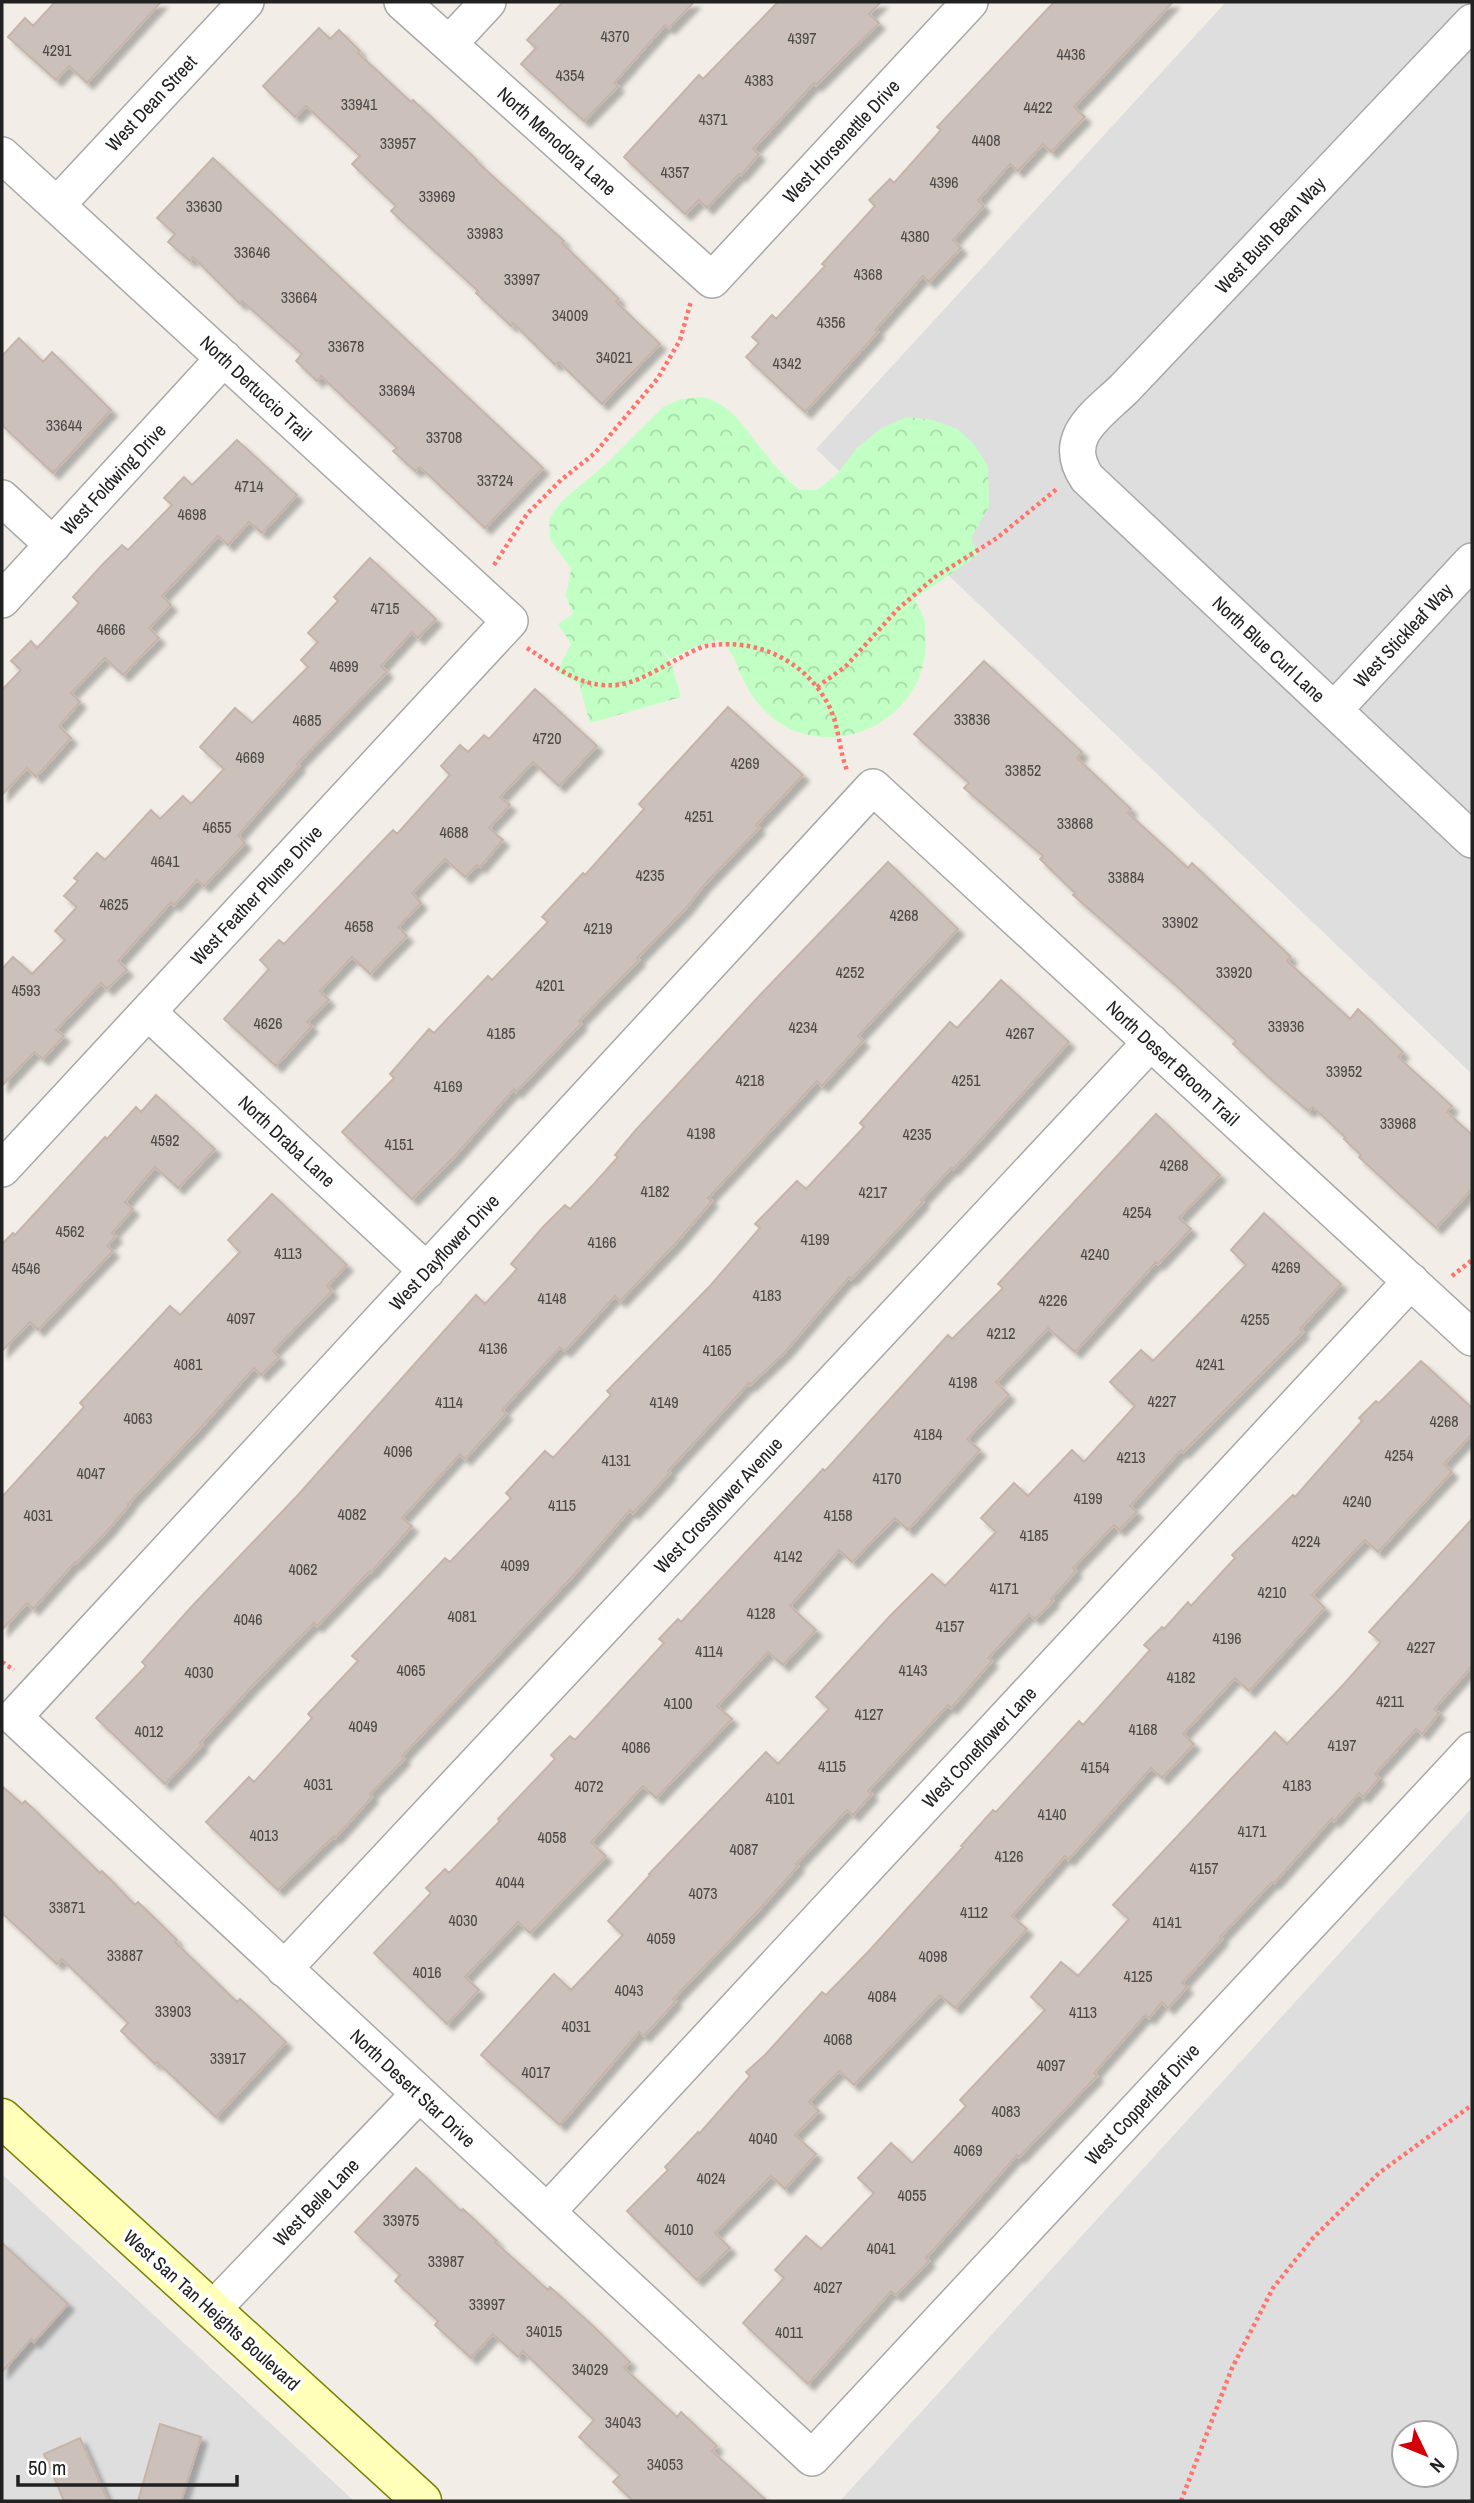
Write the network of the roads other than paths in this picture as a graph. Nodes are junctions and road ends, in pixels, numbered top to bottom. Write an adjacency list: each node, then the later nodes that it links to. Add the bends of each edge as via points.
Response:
1 (246, 2): 10 (street, West Dean Street)
2 (402, 2): 8 (street, North Menodora Lane)
3 (488, 2): 8 (street)
4 (970, 2): 11 (street, West Horsenettle Drive)
5 (1464, 2): 6 (street)
6 (1472, 9)
7 (1472, 22): 13 (street, West Bush Bean Way, via 1088,424 1077,440)
8 (449, 44): 11 (street, North Menodora Lane)
9 (2, 155): 10 (street, North Dertuccio Trail)
10 (57, 205): 12 (street, North Dertuccio Trail)
11 (707, 275)
12 (224, 358): 15 (street, West Foldwing Drive); 18 (street, North Dertuccio Trail, via 476,590)
13 (1079, 461): 19 (street, North Blue Curl Lane, via 1087,478)
14 (2, 498): 15 (street)
15 (53, 545): 17 (street, West Foldwing Drive)
16 (1472, 561): 19 (street, West Stickleaf Way)
17 (2, 600)
18 (505, 626): 22 (street, West Feather Plume Drive)
19 (1334, 710): 21 (street, North Blue Curl Lane)
20 (861, 781): 23 (street, North Desert Broom Trail); 25 (street, West Dayflower Drive)
21 (1472, 840)
22 (148, 1012): 24 (street, West Feather Plume Drive); 25 (street, North Draba Lane)
23 (1151, 1042): 26 (street, North Desert Broom Trail); 30 (street, West Crossflower Avenue)
24 (2, 1169)
25 (427, 1271): 28 (street, West Dayflower Drive)
26 (1411, 1281): 27 (street, North Desert Broom Trail); 33 (street, West Coneflower Lane)
27 (1472, 1338)
28 (14, 1717): 30 (street, North Desert Star Drive)
29 (1472, 1749): 35 (street, West Copperleaf Drive)
30 (285, 1969): 31 (street, North Desert Star Drive)
31 (419, 2094): 33 (street, North Desert Star Drive); 34 (street, West Belle Lane)
32 (7, 2134): 34 (street, West San Tan Heights Boulevard)
33 (547, 2212): 35 (street, North Desert Star Drive)
34 (212, 2310): 36 (street, West San Tan Heights Boulevard)
35 (812, 2458)
36 (422, 2501)

